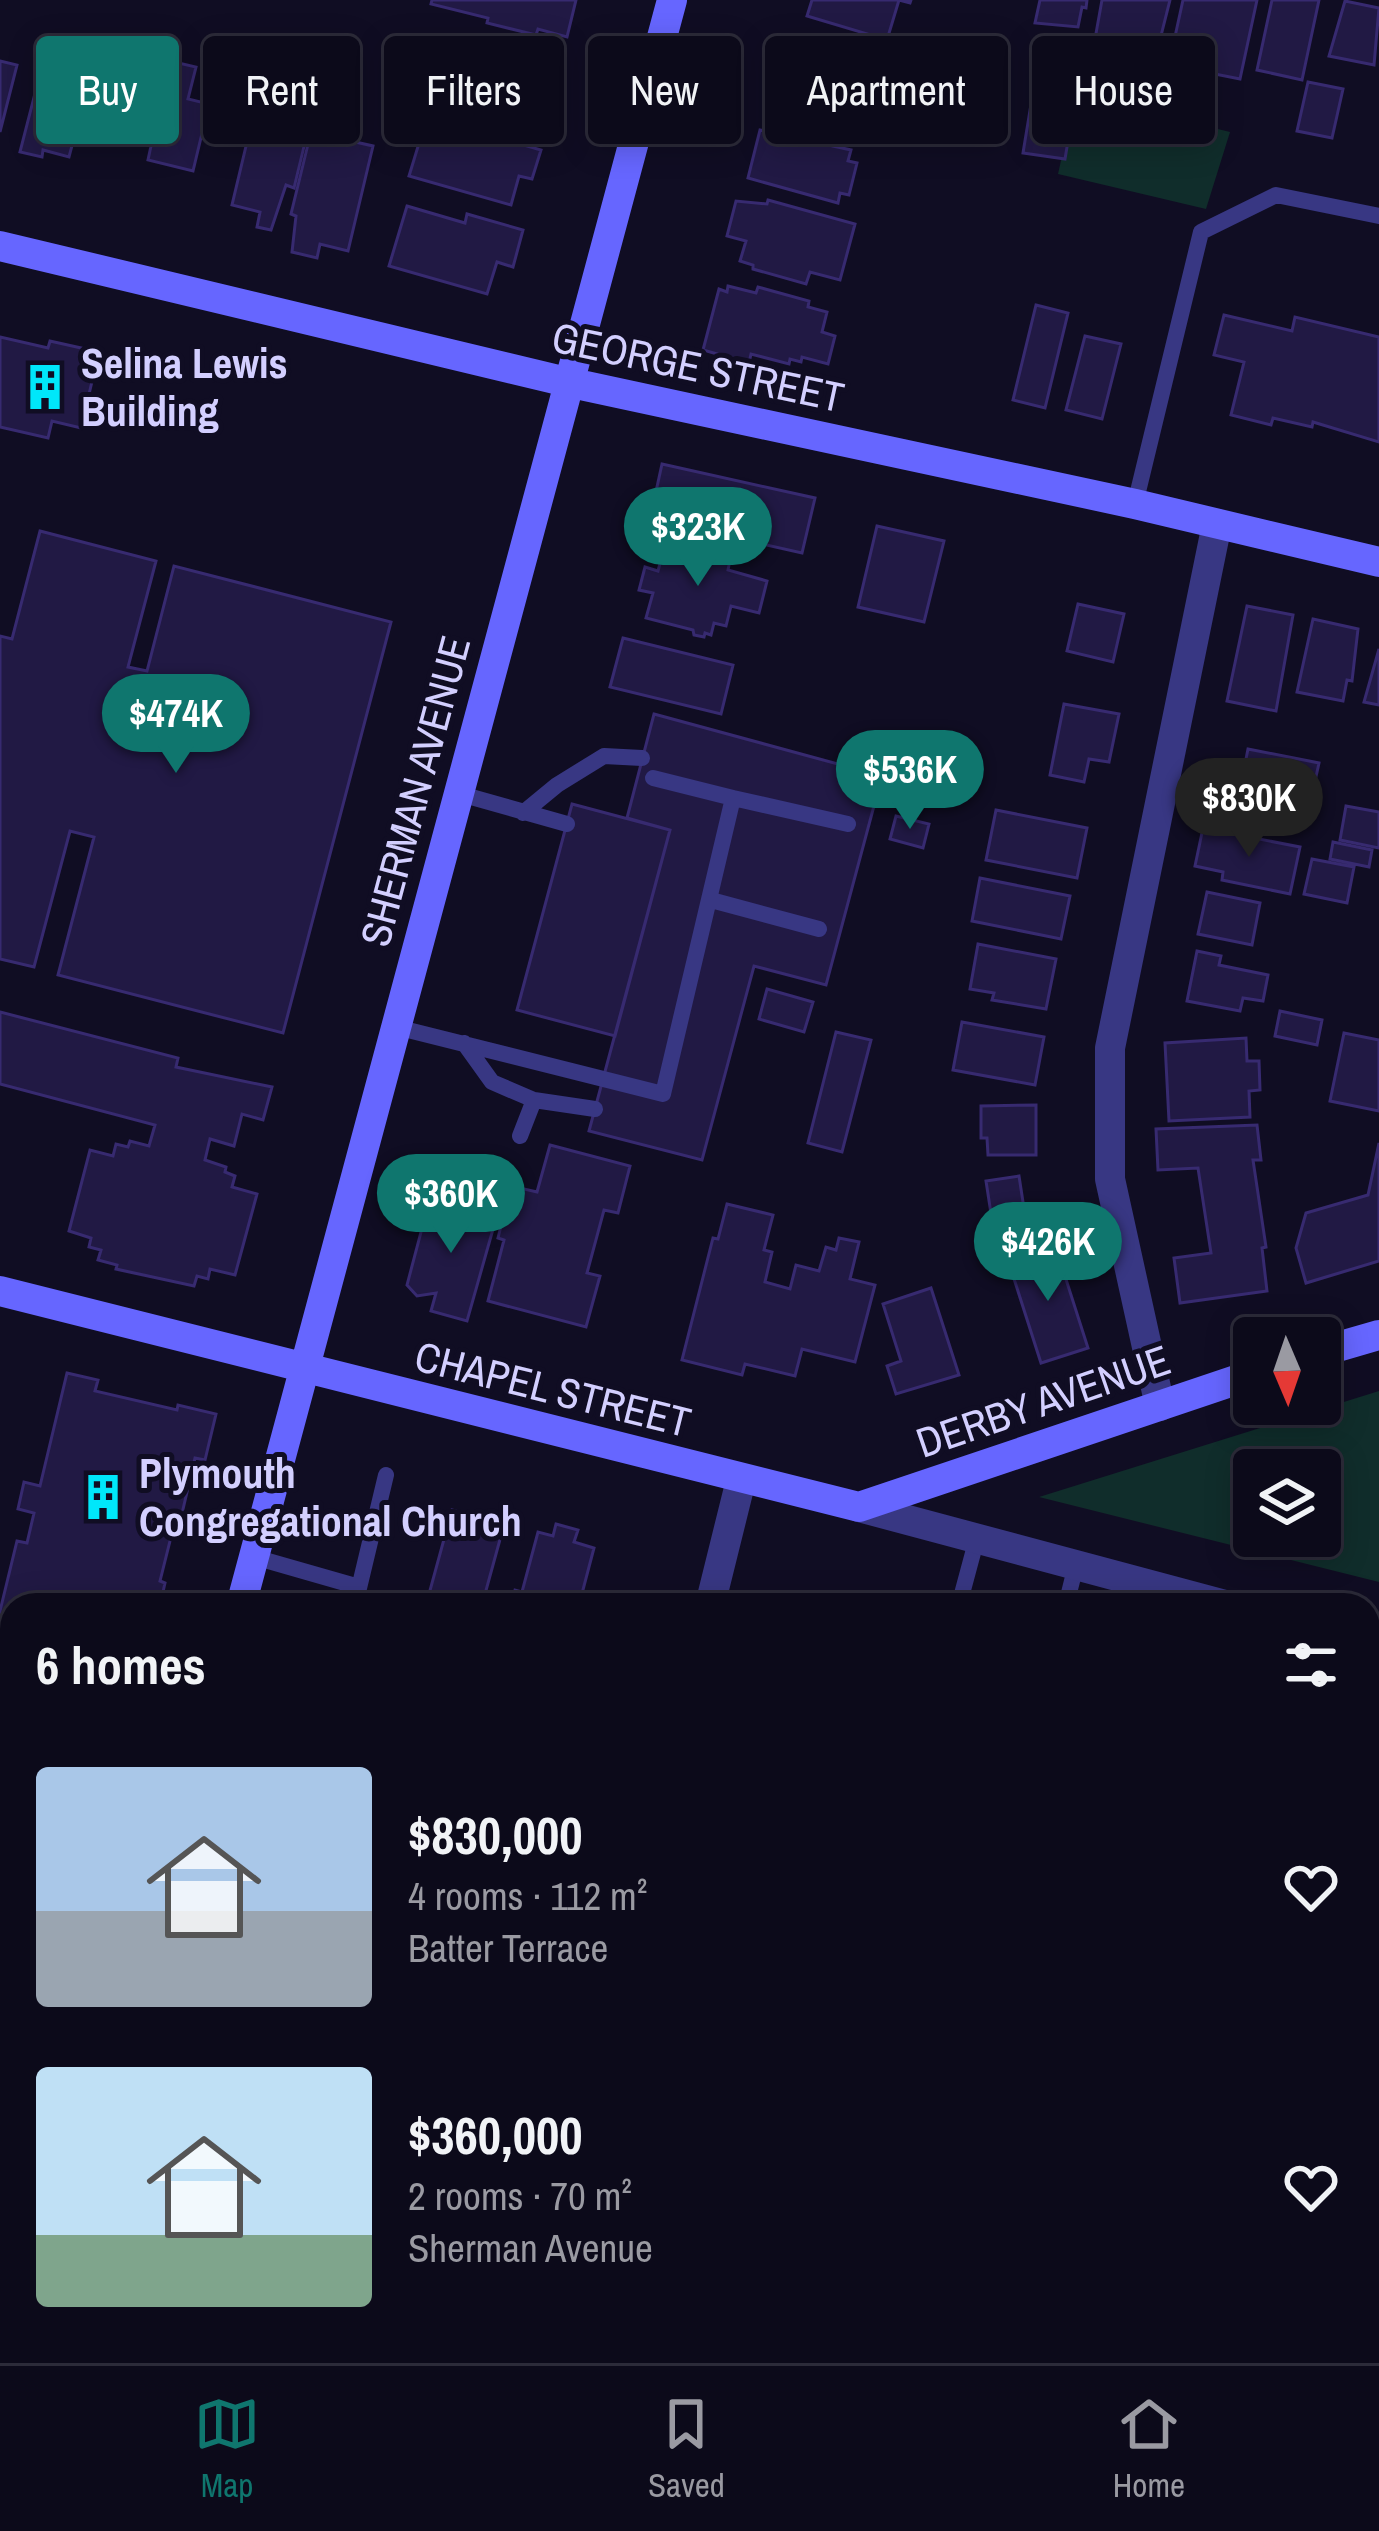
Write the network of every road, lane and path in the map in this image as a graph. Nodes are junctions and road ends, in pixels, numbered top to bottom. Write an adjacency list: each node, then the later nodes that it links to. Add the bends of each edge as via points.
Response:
1 (672, 0): 4 (main road, SHERMAN AVENUE)
2 (1379, 215): 5 (lane, via 1276,195 1201,232)
3 (0, 246): 4 (main road, GEORGE STREET)
4 (567, 382): 5 (main road, GEORGE STREET); 10 (main road, SHERMAN AVENUE)
5 (1135, 504): 6 (main road, GEORGE STREET)
6 (1217, 524): 7 (main road, GEORGE STREET); 27 (street, via 1110,1048 1109,1179)
7 (1379, 562)
8 (642, 758): 12 (lane, via 604,756)
9 (653, 778): 11 (lane)
10 (458, 793): 12 (lane); 17 (main road, SHERMAN AVENUE)
11 (733, 798): 14 (lane); 15 (lane)
12 (523, 813): 13 (lane)
13 (567, 824)
14 (848, 824)
15 (711, 900): 16 (lane); 18 (lane, via 663,1094)
16 (819, 929)
17 (396, 1027): 18 (lane); 25 (main road, SHERMAN AVENUE)
18 (464, 1043): 19 (lane, via 492,1082)
19 (534, 1100): 20 (lane); 21 (lane)
20 (595, 1109)
21 (520, 1136)
22 (0, 1291): 25 (main road, CHAPEL STREET)
23 (1379, 1335): 24 (main road)
24 (1341, 1346)
25 (305, 1370): 29 (main road, CHAPEL STREET); 32 (main road, SHERMAN AVENUE)
26 (1233, 1381): 27 (main road, DERBY AVENUE)
27 (1160, 1406): 30 (main road, DERBY AVENUE)
28 (386, 1475): 36 (lane)
29 (741, 1480): 30 (main road, CHAPEL STREET); 37 (street)
30 (860, 1507): 31 (street, CHAPEL STREET)
31 (976, 1538): 33 (street, CHAPEL STREET); 38 (lane)
32 (254, 1557): 34 (main road, SHERMAN AVENUE); 35 (lane)
33 (1076, 1565): 39 (lane); 40 (street, CHAPEL STREET)
34 (245, 1593)
35 (349, 1593)
36 (358, 1593)
37 (713, 1593)
38 (961, 1593)
39 (1069, 1593)
40 (1180, 1593)

